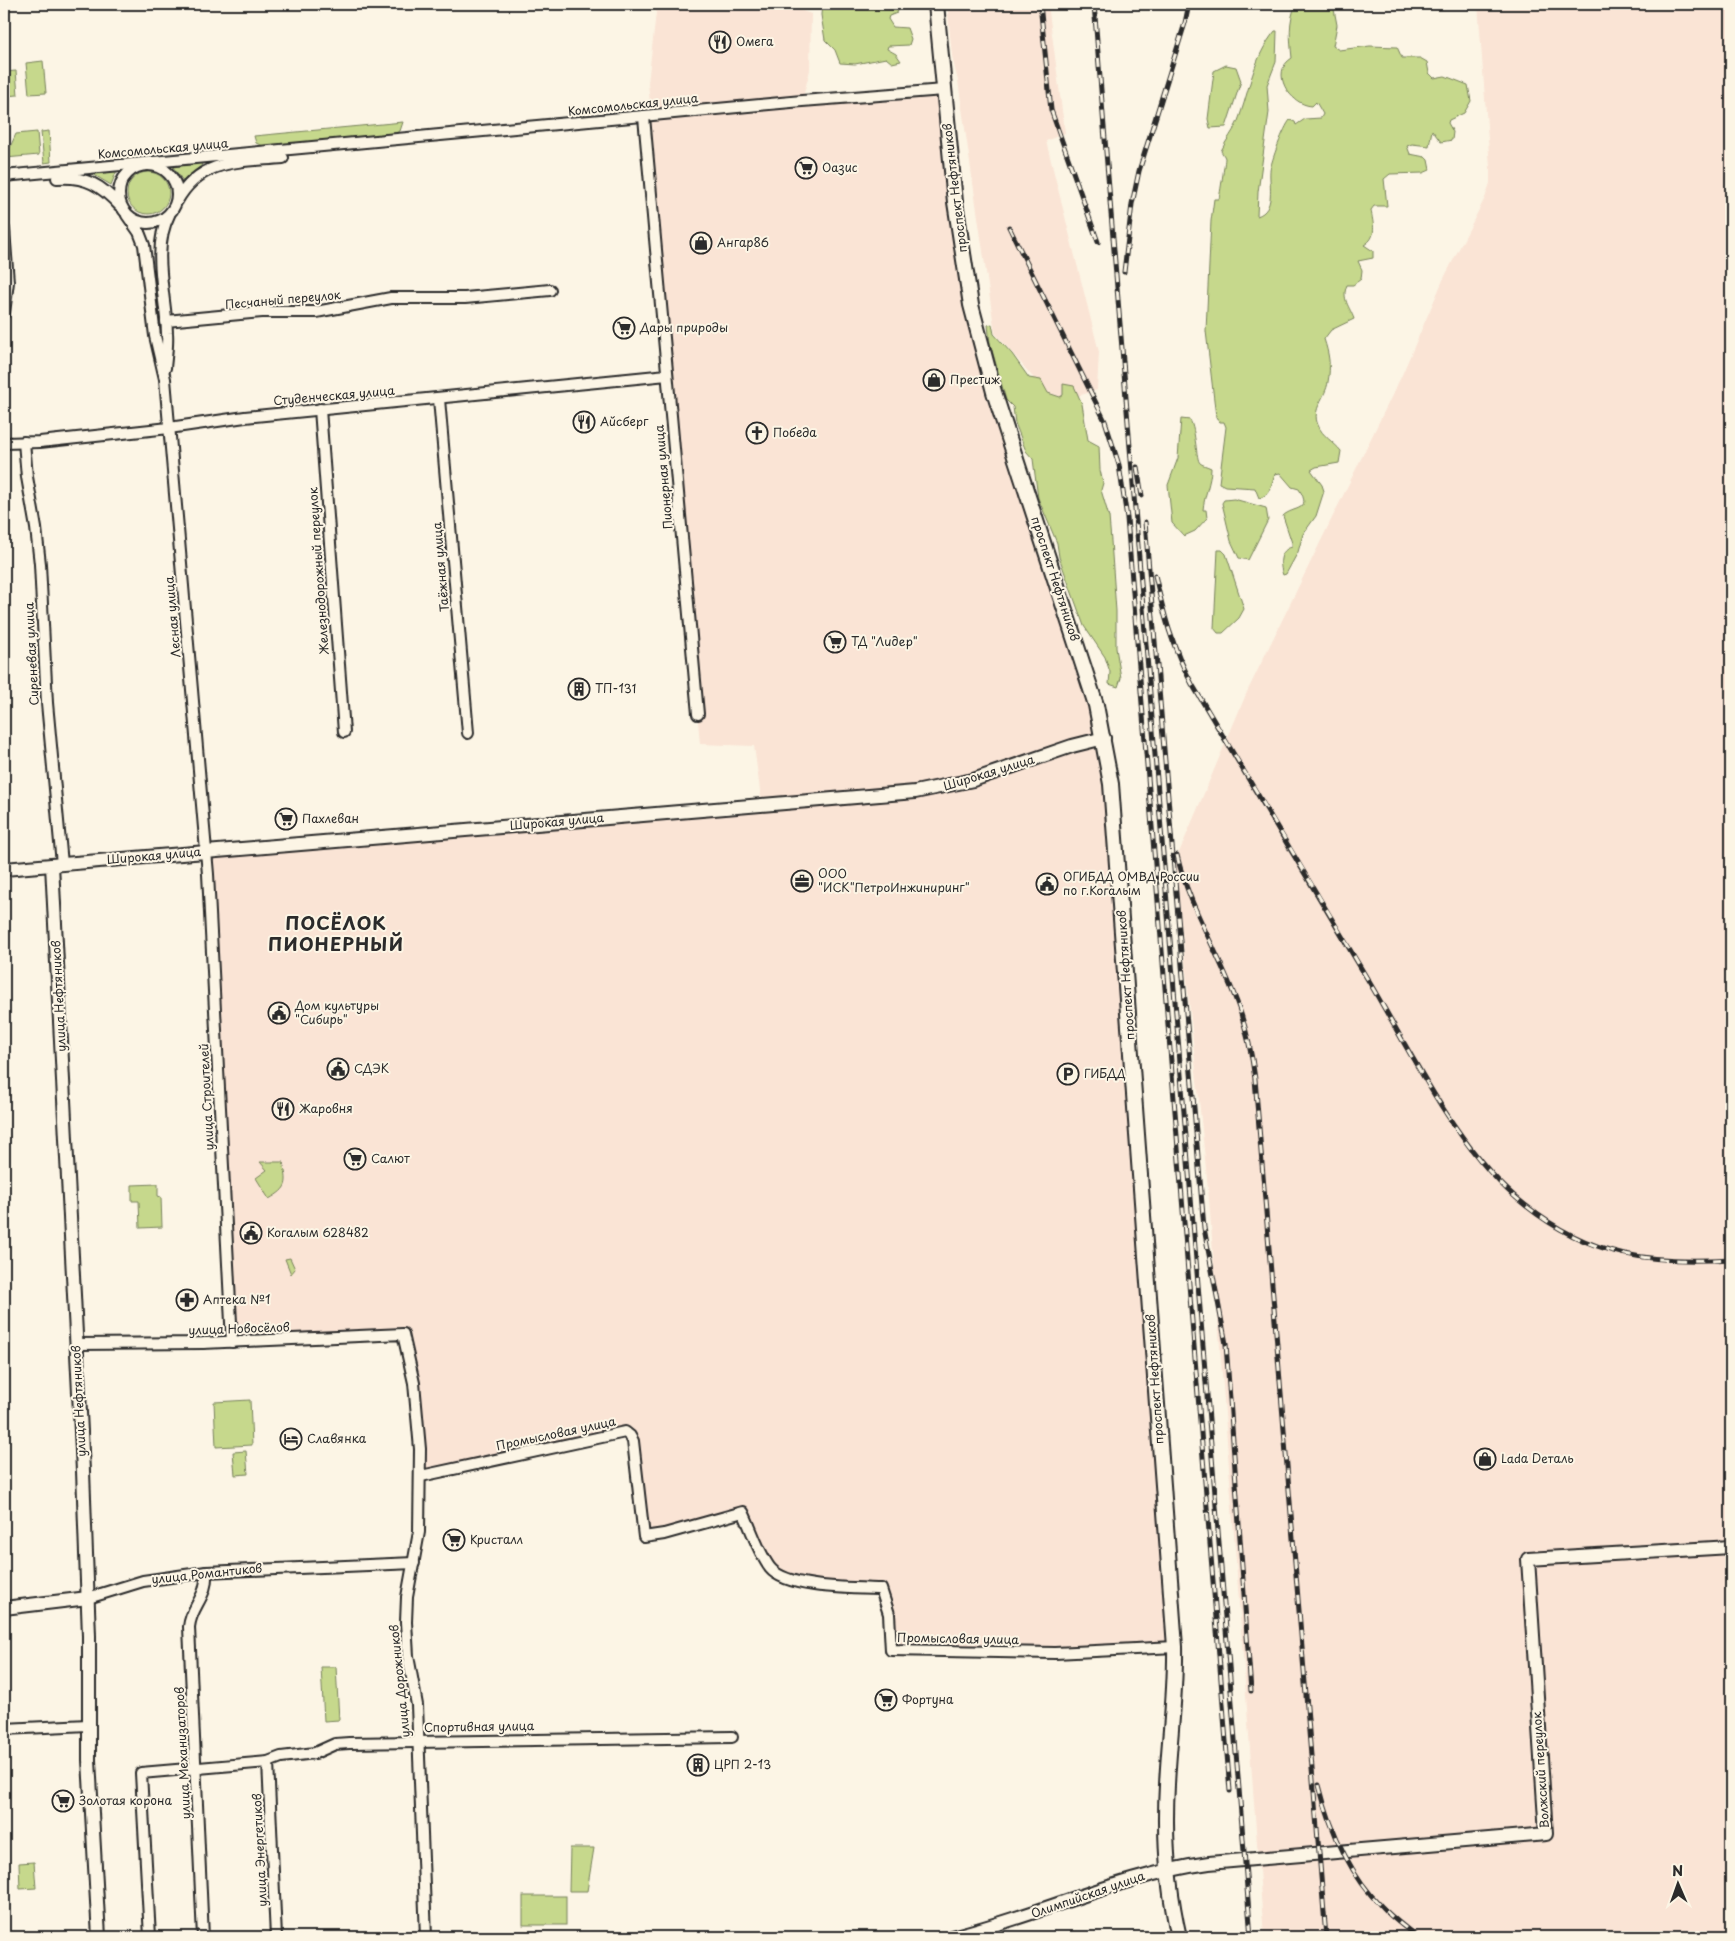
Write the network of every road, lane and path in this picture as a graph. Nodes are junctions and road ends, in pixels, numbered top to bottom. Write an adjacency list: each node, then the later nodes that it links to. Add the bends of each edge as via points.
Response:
1 (936, 4): 2 (main road, проспект Нефтяников)
2 (944, 90): 3 (street, Комсомольская улица); 24 (main road, проспект Нефтяников, via 958,230 978,335 998,406 1091,688)
3 (644, 117): 4 (street, Комсомольская улица); 14 (street, Пионерная улица)
4 (325, 147): 5 (street, Комсомольская улица); 8 (street, Комсомольская улица, via 285,157 211,168 193,179)
5 (144, 164): 6 (street, Комсомольская улица); 8 (street, via 162,168 172,177 177,192); 9 (street, via 127,172 120,184 118,197)
6 (4, 176)
7 (4, 182): 9 (street, via 82,178 104,189)
8 (173, 208): 9 (street, via 163,218 152,222 141,222); 13 (street, Лесная улица, via 161,241)
9 (126, 213): 15 (street, Лесная улица, via 139,232 145,251 155,336)
10 (4, 229): 12 (street, via 8,282)
11 (550, 290): 13 (street, Песчаный переулок, via 456,298 391,298 316,312 262,312)
12 (4, 313)
13 (166, 322): 15 (street, Лесная улица)
14 (667, 375): 16 (street, Студенческая улица); 21 (street, Пионерная улица)
15 (165, 379): 18 (street, Лесная улица)
16 (439, 399): 17 (street, Студенческая улица); 23 (street, Таёжная улица)
17 (320, 409): 18 (street, Студенческая улица); 22 (street, Железнодорожный переулок)
18 (169, 428): 19 (street, Студенческая улица); 25 (street, Лесная улица)
19 (24, 442): 20 (street, Студенческая улица); 26 (street, Сиреневая улица, via 40,564)
20 (4, 443)
21 (698, 714)
22 (344, 732)
23 (468, 733)
24 (1104, 738): 25 (street, Широкая улица, via 965,782 906,793); 37 (main road, проспект Нефтяников, via 1114,815)
25 (206, 852): 26 (street, Широкая улица); 29 (street, улица Строителей)
26 (57, 864): 27 (street, Широкая улица); 30 (street, улица Нефтяников)
27 (4, 869)
28 (403, 1334): 29 (street, улица Новосёлов); 31 (street, улица Дорожников, via 414,1383)
29 (232, 1342): 30 (street, улица Новосёлов)
30 (77, 1344): 35 (street, улица Нефтяников)
31 (420, 1476): 33 (street, улица Дорожников, via 419,1532); 37 (street, Промысловая улица, via 625,1432 632,1441 644,1537 743,1512 766,1561 778,1575 798,1582 881,1589 890,1614 891,1650 1055,1653)
32 (1731, 1547): 44 (street, Волжский переулок, via 1528,1560 1546,1834)
33 (414, 1563): 34 (street, улица Романтиков); 41 (street, улица Дорожников, via 406,1622 408,1656 418,1705)
34 (206, 1572): 35 (street, улица Романтиков, via 143,1581); 43 (street, улица Механизаторов, via 205,1592 190,1627)
35 (88, 1598): 36 (street, улица Романтиков); 38 (street, улица Нефтяников)
36 (4, 1608)
37 (1174, 1647): 44 (main road, проспект Нефтяников, via 1175,1692 1167,1785)
38 (88, 1725): 39 (street); 45 (street, улица Нефтяников)
39 (4, 1729)
40 (732, 1737): 41 (street, Спортивная улица)
41 (419, 1740): 42 (street, Спортивная улица, via 334,1744 315,1753); 49 (street, улица Дорожников)
42 (268, 1762): 43 (street, Спортивная улица); 48 (street, улица Энергетиков)
43 (196, 1769): 46 (street, Спортивная улица, via 141,1773); 47 (street, улица Механизаторов)
44 (1167, 1870): 50 (street, Олимпийская улица); 51 (main road, проспект Нефтяников)
45 (99, 1937)
46 (150, 1937)
47 (203, 1937)
48 (276, 1937)
49 (426, 1937)
50 (951, 1937)
51 (1179, 1937)

